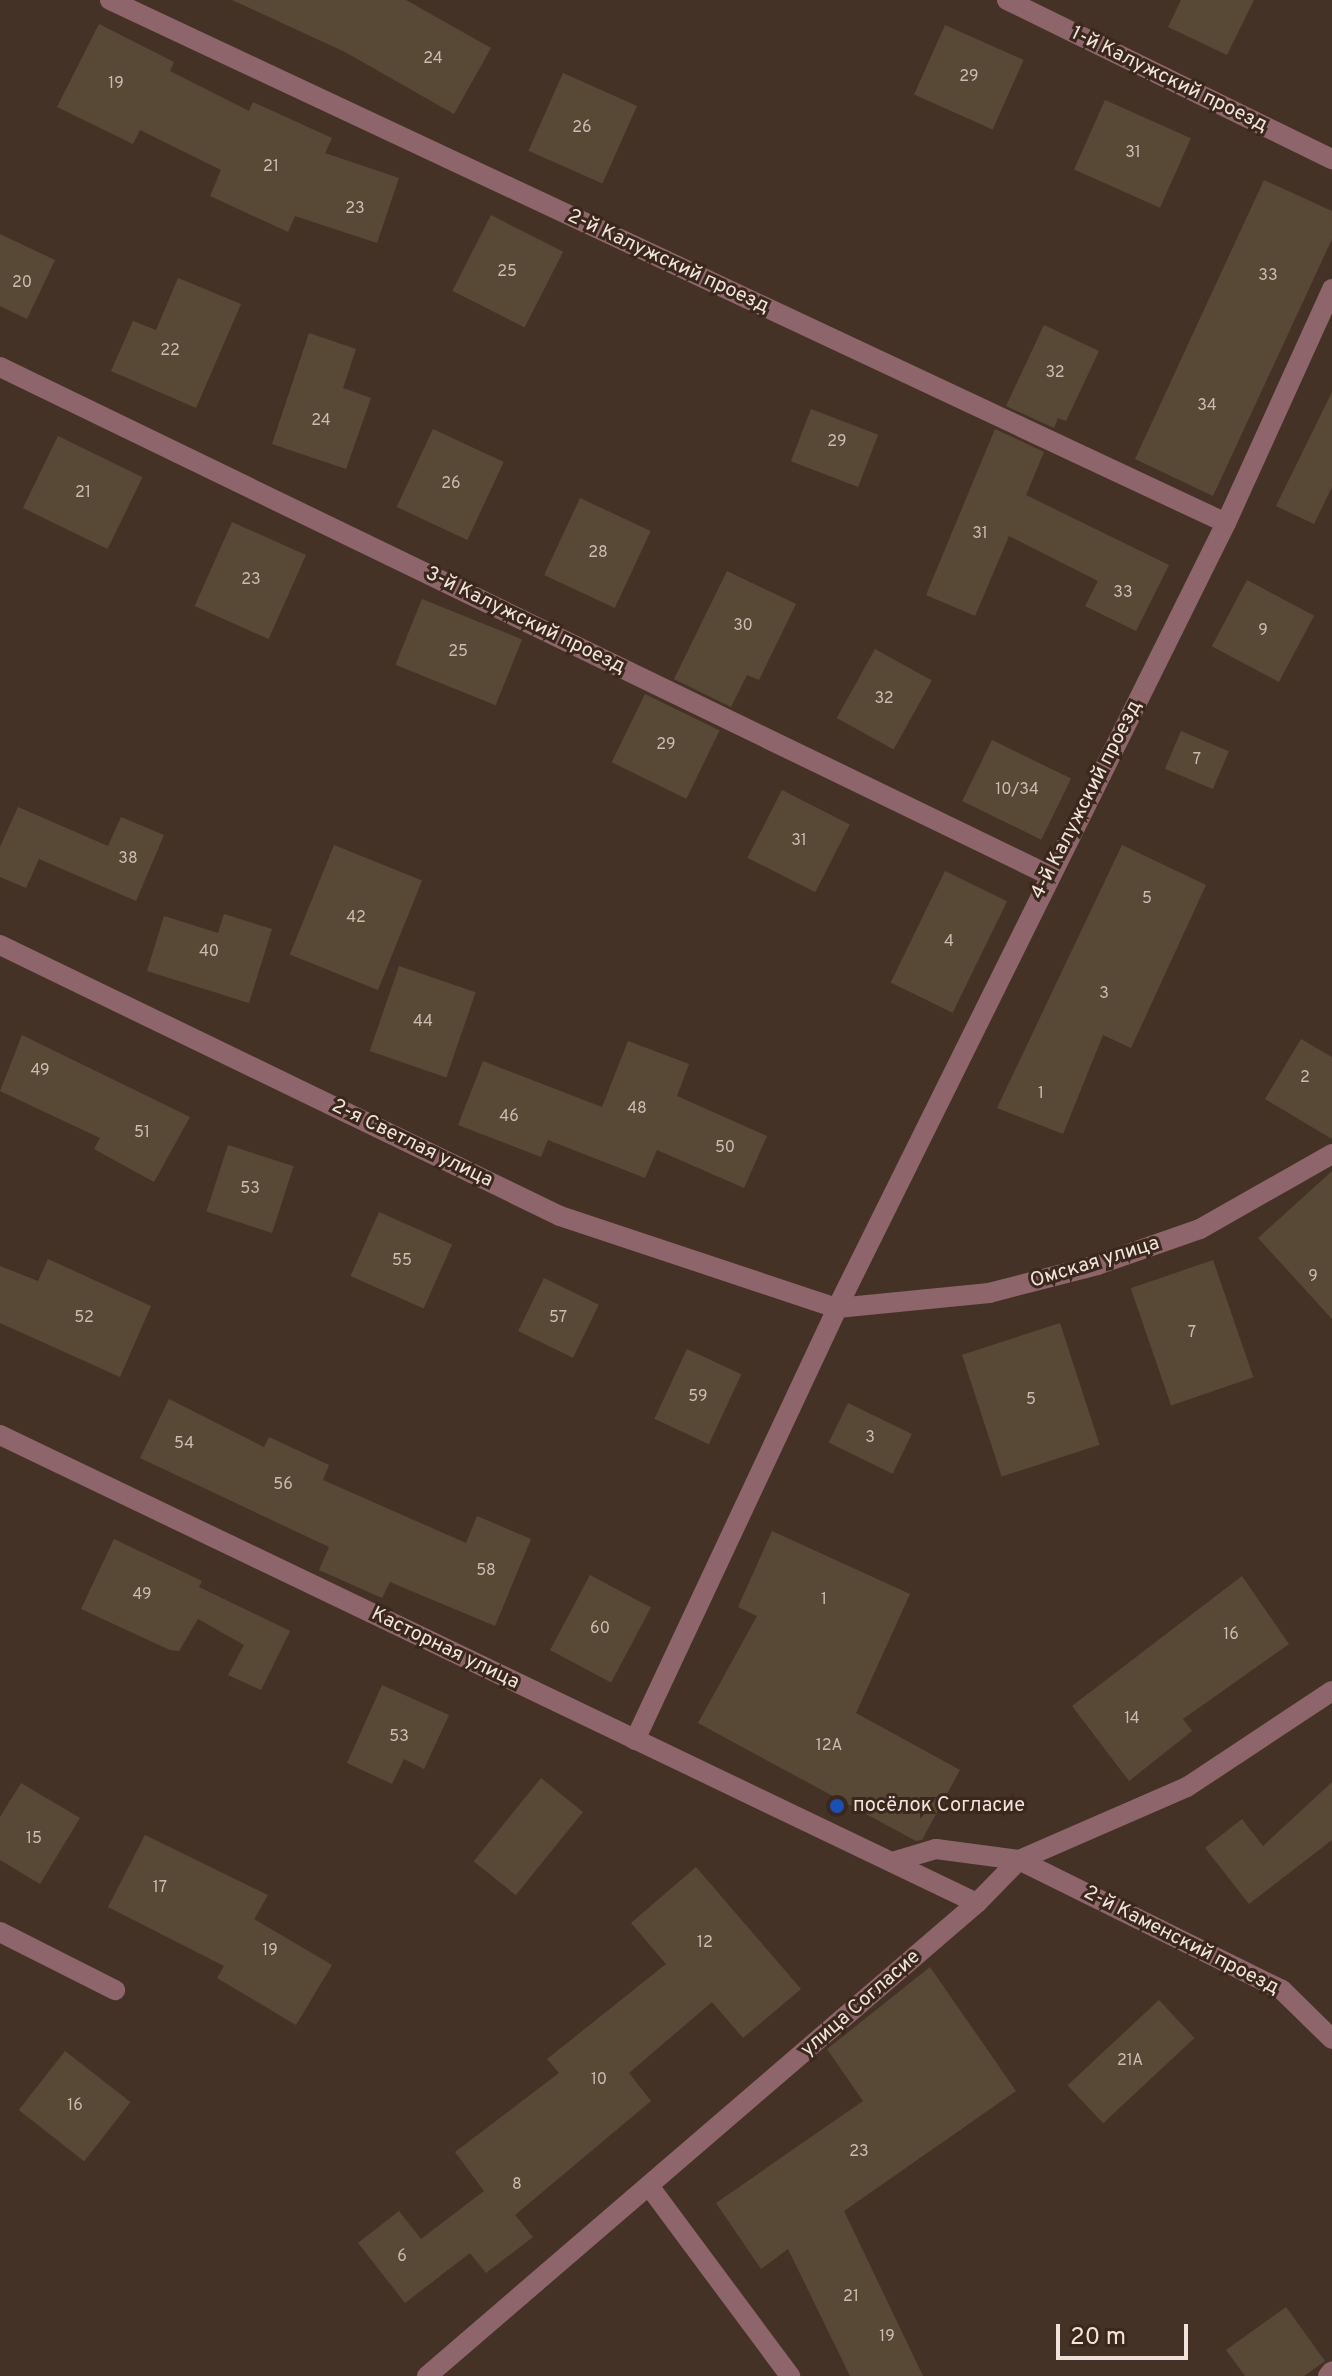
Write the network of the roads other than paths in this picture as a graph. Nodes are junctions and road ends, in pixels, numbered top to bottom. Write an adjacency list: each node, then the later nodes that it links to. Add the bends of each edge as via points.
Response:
1 (110, 0): 6 (street, 2-й Калужский проезд)
2 (1007, 0): 3 (street, 1-й Калужский проезд)
3 (1332, 159)
4 (1332, 289): 6 (street, 4-й Калужский проезд)
5 (0, 367): 7 (street, 3-й Калужский проезд)
6 (1226, 523): 7 (street, 4-й Калужский проезд)
7 (1049, 875): 10 (street, 4-й Калужский проезд)
8 (0, 945): 10 (street, 2-я Светлая улица, via 560,1216)
9 (1332, 1154): 10 (street, Омская улица, via 1200,1229 1097,1265 989,1293)
10 (837, 1308): 13 (street, 4-й Калужский проезд)
11 (0, 1435): 13 (street, Касторная улица)
12 (1332, 1691): 14 (street, улица Согласие, via 1187,1787)
13 (635, 1740): 15 (street, Касторная улица)
14 (1019, 1860): 15 (street, via 936,1849); 16 (street, улица Согласие); 19 (street, 2-й Каменский проезд, via 1282,1990)
15 (892, 1862): 16 (street, Касторная улица)
16 (977, 1903): 20 (street, улица Согласие)
17 (0, 1932): 18 (street)
18 (115, 1990)
19 (1332, 2039)
20 (649, 2186): 21 (street, улица Согласие); 22 (street)
21 (439, 2372)
22 (790, 2376)

